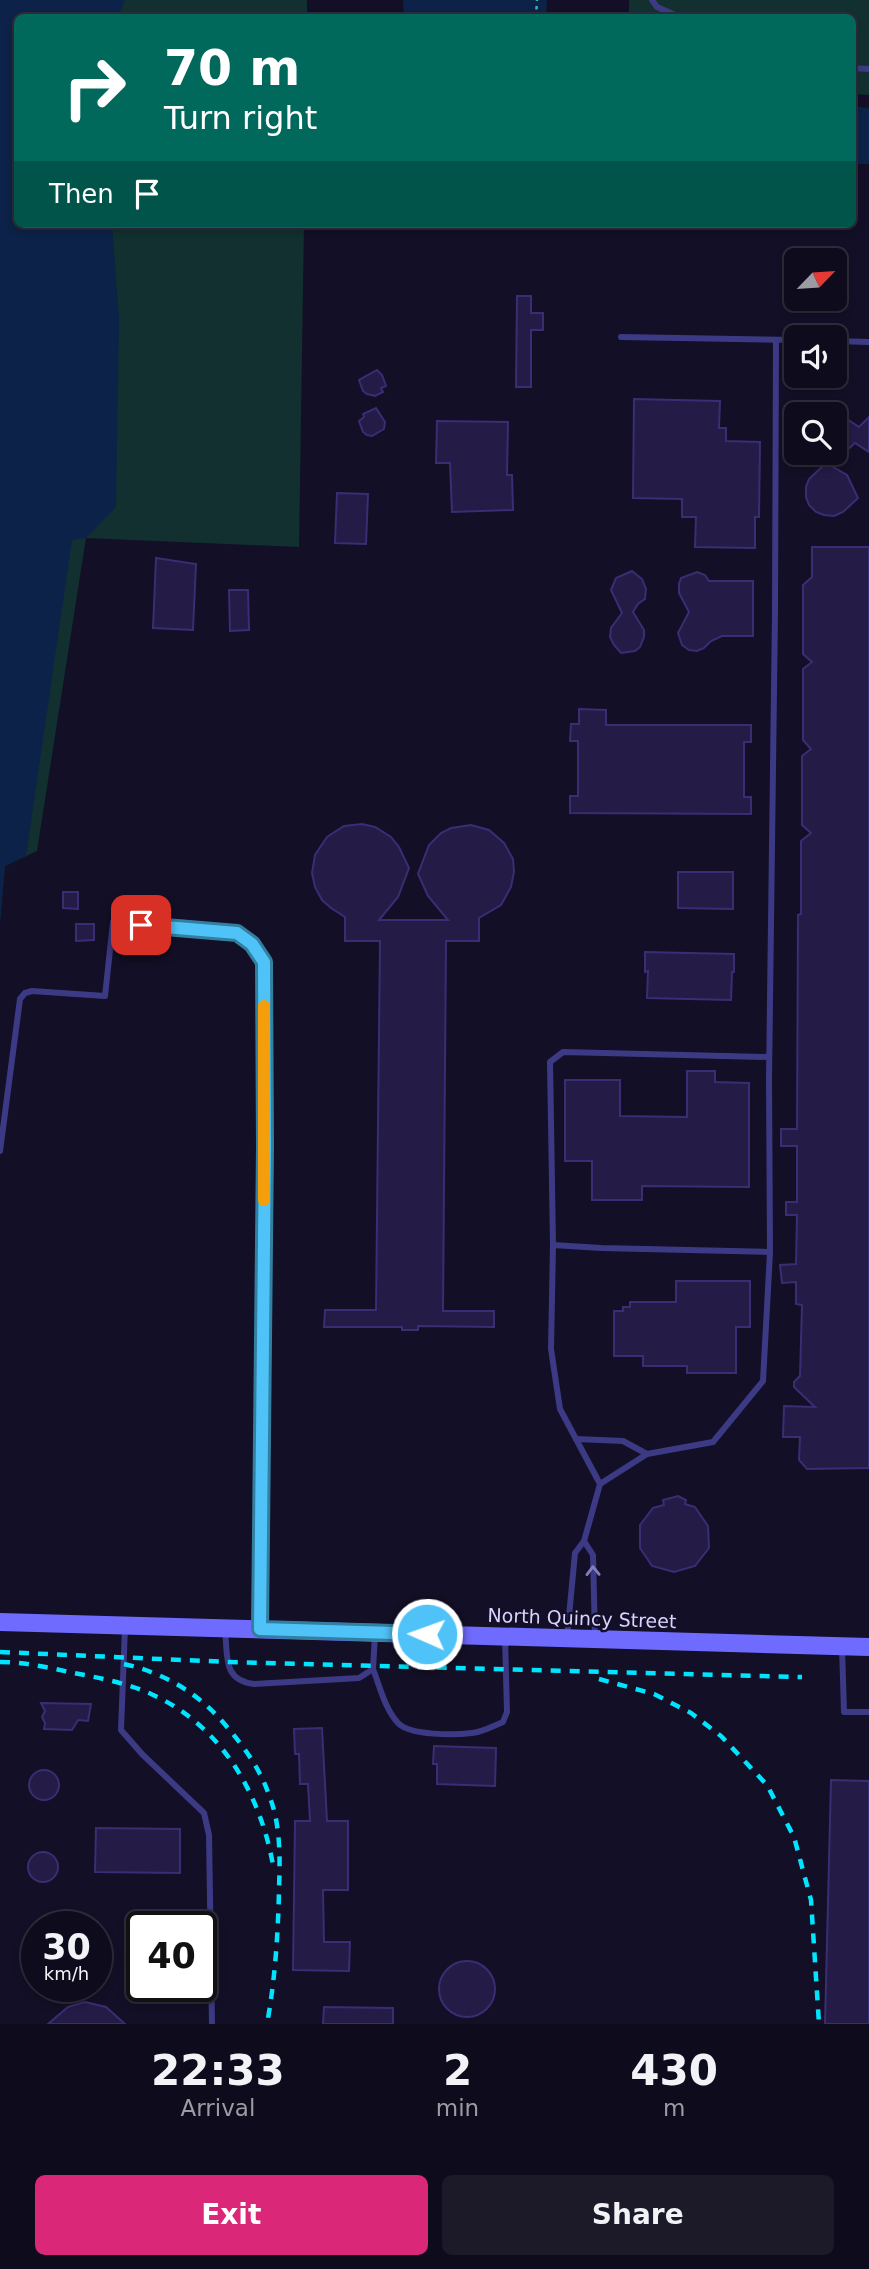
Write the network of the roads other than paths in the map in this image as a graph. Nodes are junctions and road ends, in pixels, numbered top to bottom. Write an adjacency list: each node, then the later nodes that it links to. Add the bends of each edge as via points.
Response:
1 (652, 0): 2 (lane)
2 (673, 14)
3 (621, 337): 4 (lane)
4 (776, 340): 5 (lane); 8 (lane)
5 (784, 340)
6 (847, 341): 7 (lane)
7 (869, 342)
8 (769, 1057): 10 (lane, via 563,1052 550,1062); 11 (lane)
9 (0, 1151): 19 (lane, via 20,999 25,993 105,996 113,922 237,933 252,944 264,962)
10 (553, 1245): 11 (lane); 12 (lane, via 551,1349 560,1409)
11 (770, 1252): 13 (lane, via 762,1381 713,1442)
12 (576, 1439): 13 (lane, via 623,1441); 14 (lane)
13 (647, 1454): 14 (lane)
14 (600, 1484): 15 (lane)
15 (584, 1541): 22 (lane, via 575,1553); 23 (lane, one-way to 15, via 593,1555)
16 (0, 1622): 17 (street, North Quincy Street)
17 (125, 1625): 18 (street, North Quincy Street); 28 (lane, via 121,1730 204,1813 209,1835)
18 (225, 1628): 19 (street, North Quincy Street); 26 (lane, via 230,1672 239,1682 359,1678)
19 (260, 1629): 20 (street, North Quincy Street)
20 (375, 1633): 21 (street, North Quincy Street); 26 (lane)
21 (505, 1636): 22 (street, North Quincy Street); 26 (lane, via 507,1712 503,1721 474,1733 428,1733 400,1726 389,1711)
22 (567, 1638): 23 (street, North Quincy Street)
23 (595, 1639): 24 (street, North Quincy Street)
24 (842, 1647): 25 (street, North Quincy Street); 27 (lane, via 844,1712)
25 (869, 1647)
26 (373, 1669)
27 (869, 1712)
28 (212, 2024)

